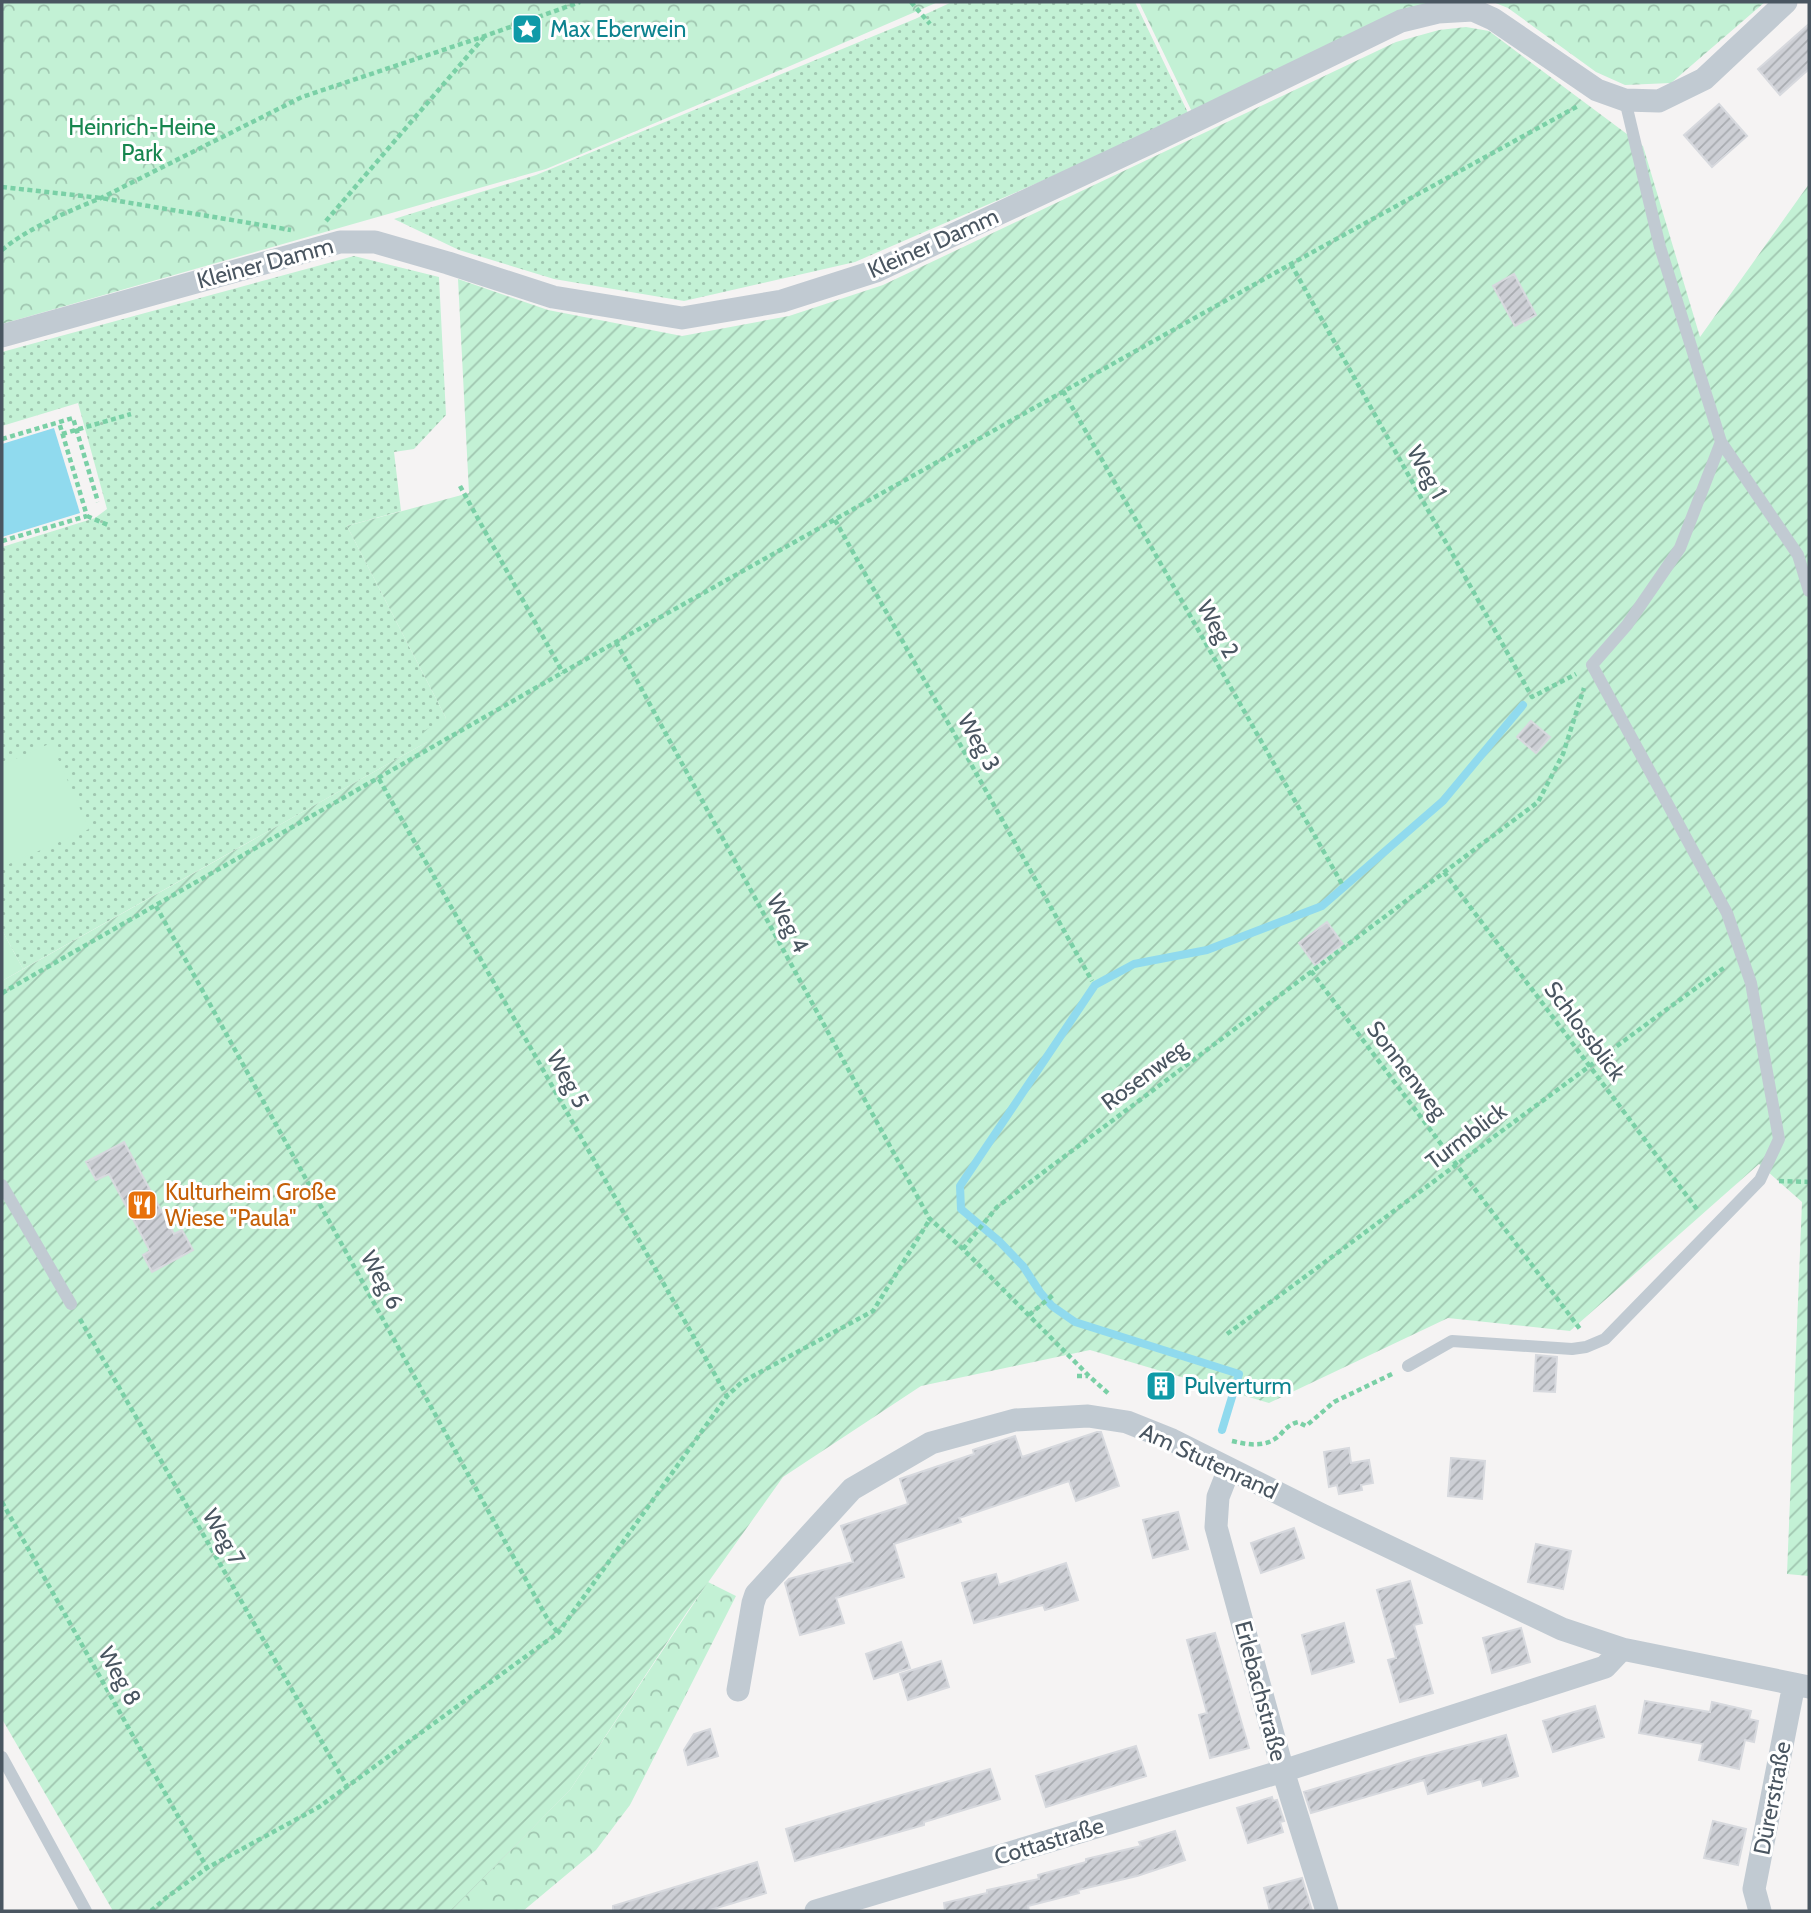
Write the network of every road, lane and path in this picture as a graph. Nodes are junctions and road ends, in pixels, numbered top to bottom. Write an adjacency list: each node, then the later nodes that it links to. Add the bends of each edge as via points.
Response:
1 (580, 2): 5 (path)
2 (911, 2): 4 (path)
3 (1786, 2): 7 (street, Kleiner Damm, via 1704,79 1659,101)
4 (930, 24)
5 (485, 36): 9 (path, via 302,97); 10 (path)
6 (1597, 90): 7 (street, Kleiner Damm); 10 (street, Kleiner Damm, via 1473,10 1401,21 876,271 782,301 682,318 553,297 375,242); 12 (path, via 1585,103)
7 (1625, 100): 20 (lane, via 1660,247)
8 (2, 187): 9 (path)
9 (101, 198): 10 (path); 11 (path)
10 (322, 240): 13 (street, Kleiner Damm)
11 (2, 250)
12 (1291, 264): 14 (path); 29 (path, Weg 1, via 1532,697)
13 (2, 335)
14 (1063, 391): 24 (path); 34 (path, Weg 2)
15 (131, 414): 17 (path)
16 (59, 422): 17 (path, via 73,418); 18 (path); 19 (path)
17 (76, 430): 18 (path); 22 (path)
18 (62, 434): 23 (path)
19 (2, 439)
20 (1721, 442): 27 (lane, via 1798,555); 29 (lane, via 1680,548 1628,625)
21 (460, 486): 30 (path)
22 (98, 502)
23 (87, 516): 25 (path); 26 (path)
24 (835, 520): 28 (path); 38 (path, Weg 3)
25 (108, 525)
26 (2, 541)
27 (1809, 591)
28 (616, 642): 30 (path); 46 (path, Weg 4)
29 (1592, 665): 42 (lane, via 1727,913 1749,978 1779,1139)
30 (563, 673): 32 (path)
31 (1577, 710): 33 (path, Rosenweg, via 1563,754 1538,802)
32 (379, 779): 35 (path); 55 (path, Weg 5)
33 (1444, 872): 37 (path, Rosenweg); 40 (path, Schlossblick)
34 (1342, 884)
35 (156, 906): 39 (path); 59 (path, Weg 6)
36 (1726, 966): 40 (path, Turmblick)
37 (1311, 971): 41 (path, Sonnenweg); 47 (path, Rosenweg, via 997,1206)
38 (1092, 981)
39 (2, 993)
40 (1589, 1065): 41 (path, Turmblick); 45 (path, Schlossblick)
41 (1456, 1166): 51 (path, Sonnenweg); 52 (path, Turmblick)
42 (1760, 1180): 43 (path); 53 (lane, via 1605,1339 1572,1349 1452,1341)
43 (1809, 1182)
44 (2, 1185): 49 (lane)
45 (1699, 1212)
46 (930, 1219): 47 (path, Weg 4); 55 (path, via 873,1311 742,1382)
47 (962, 1249): 50 (path, Weg 4)
48 (1053, 1295): 50 (path)
49 (71, 1304): 65 (path, Weg 7)
50 (1029, 1315): 54 (path, Weg 4, via 1089,1376)
51 (1576, 1324)
52 (1227, 1334)
53 (1408, 1366): 56 (path, via 1334,1402 1306,1426 1291,1423 1272,1442 1253,1446)
54 (1077, 1376)
55 (727, 1396): 59 (path)
56 (1234, 1442)
57 (1229, 1469): 60 (street, Am Stutenrand, via 1562,1629); 62 (street, Am Stutenrand, via 1127,1422 1088,1416 1015,1420 931,1443 852,1489 756,1594); 64 (street, Erlebachstraße, via 1218,1497 1216,1527)
58 (2, 1502): 66 (path, Weg 8)
59 (558, 1633): 65 (path)
60 (1622, 1649): 61 (street, Am Stutenrand); 64 (street, via 1605,1667)
61 (1802, 1685): 71 (street, Dürerstraße, via 1754,1889)
62 (738, 1690)
63 (2, 1758): 67 (lane)
64 (1283, 1771): 69 (street, Cottastraße); 70 (street, Erlebachstraße)
65 (347, 1787): 66 (path)
66 (207, 1868): 68 (path)
67 (86, 1911)
68 (151, 1911)
69 (816, 1911)
70 (1327, 1911)
71 (1760, 1911)

